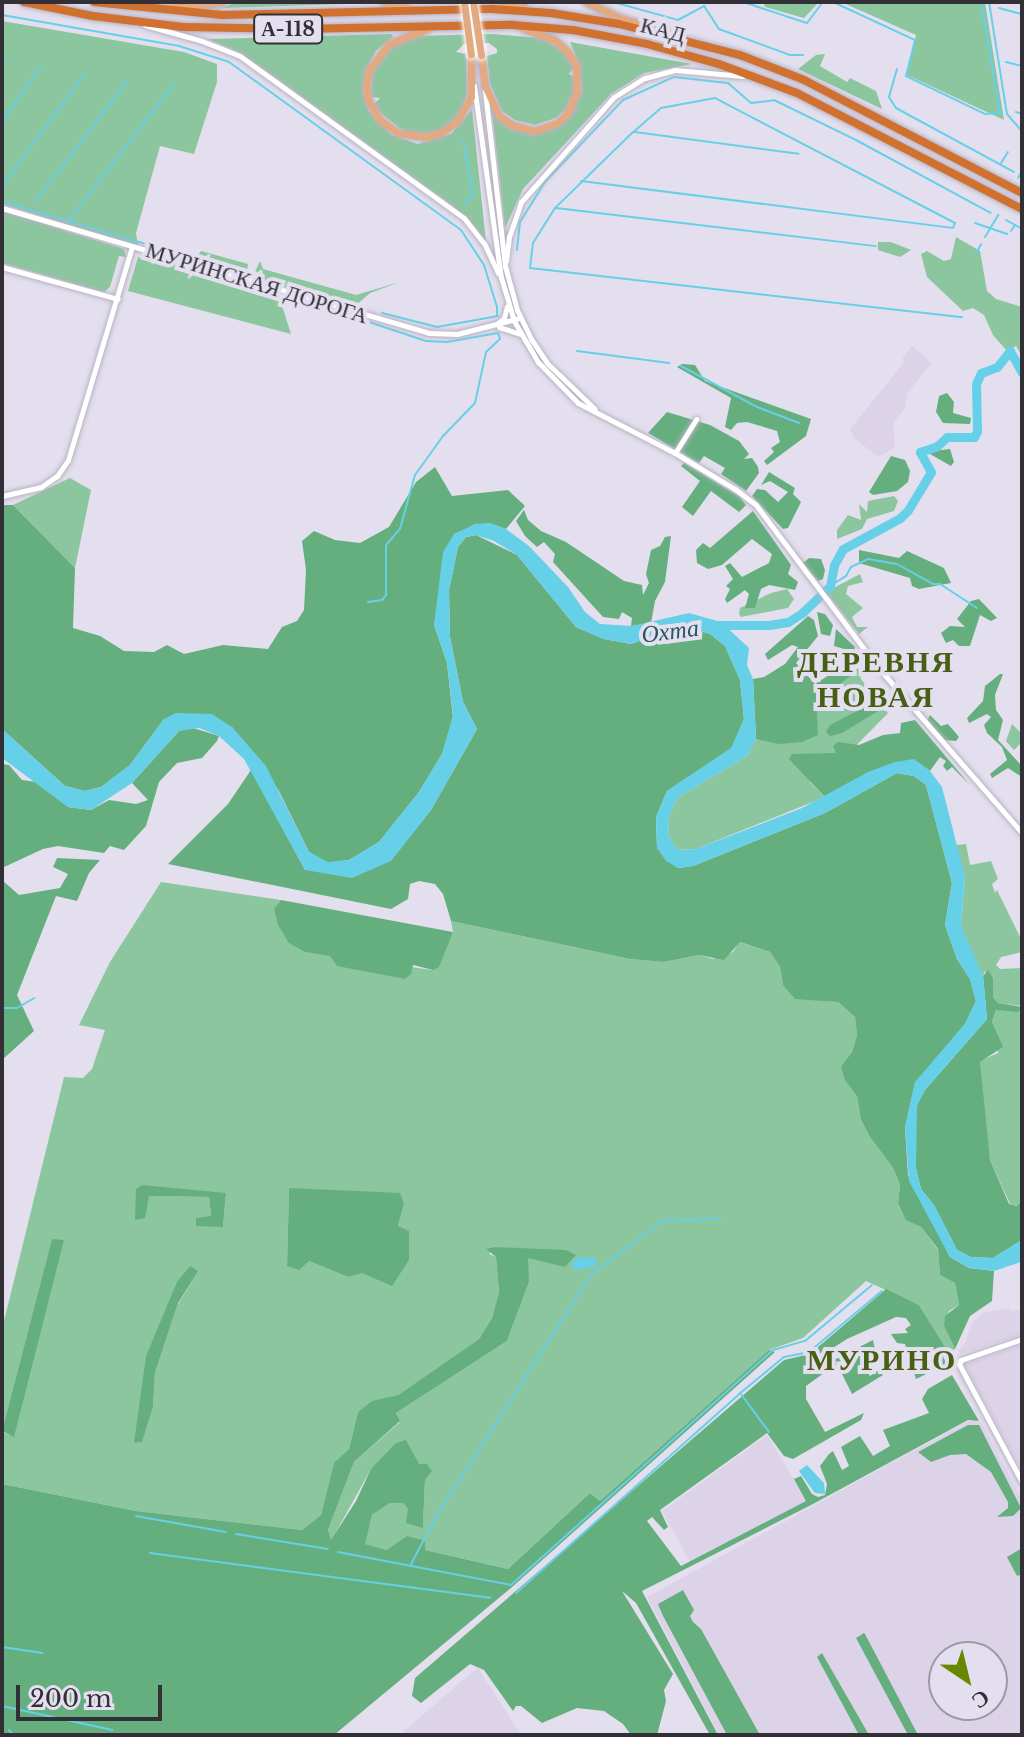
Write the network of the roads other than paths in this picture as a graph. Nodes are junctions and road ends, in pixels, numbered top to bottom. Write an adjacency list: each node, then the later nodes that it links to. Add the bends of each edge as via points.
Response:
1 (24, 2): 12 (highway, КАД / А-118)
2 (94, 2): 9 (highway, КАД / А-118)
3 (223, 2): 9 (main road)
4 (384, 2): 11 (main road)
5 (464, 2): 16 (main road, bridge)
6 (473, 2): 18 (main road, bridge)
7 (523, 2): 10 (main road)
8 (586, 2): 15 (main road)
9 (145, 9): 11 (highway, КАД / А-118, via 222,15)
10 (492, 9): 11 (highway, КАД / А-118); 15 (highway, КАД / А-118, via 596,19)
11 (416, 10)
12 (140, 23): 14 (highway, КАД / А-118, via 222,29); 25 (street, via 223,48 275,81 464,218)
13 (513, 25): 14 (highway, КАД / А-118); 17 (highway, КАД / А-118, via 647,44); 18 (main road, via 554,40 568,52 579,83 573,105 545,129 523,129 499,116)
14 (436, 26): 16 (main road, via 402,36 379,53 366,87 375,112 404,136 441,133 465,111)
15 (695, 42): 19 (highway, КАД / А-118, via 816,85)
16 (473, 77): 25 (street)
17 (758, 78): 21 (highway, КАД / А-118, via 834,110); 23 (street, via 675,70 626,88 521,202)
18 (485, 86): 23 (street)
19 (1022, 193)
20 (2, 208): 22 (street, МУРИНСКАЯ ДОРОГА)
21 (1022, 209)
22 (132, 246): 26 (street); 29 (street, МУРИНСКАЯ ДОРОГА, via 429,333 457,334)
23 (505, 266): 28 (street)
24 (2, 267): 26 (street)
25 (501, 277): 27 (street)
26 (118, 299): 34 (street, via 63,469 41,487)
27 (507, 301): 28 (street); 29 (street, via 504,318)
28 (517, 320): 29 (street, МУРИНСКАЯ ДОРОГА); 30 (street); 31 (street, via 558,375)
29 (492, 326): 30 (street)
30 (520, 334): 31 (street, via 552,380 578,403)
31 (601, 414): 33 (street)
32 (696, 419): 33 (street)
33 (675, 453): 35 (street, via 756,505 884,675)
34 (2, 496)
35 (1022, 833)
36 (1022, 1339): 37 (street, via 959,1364)
37 (1022, 1482)

